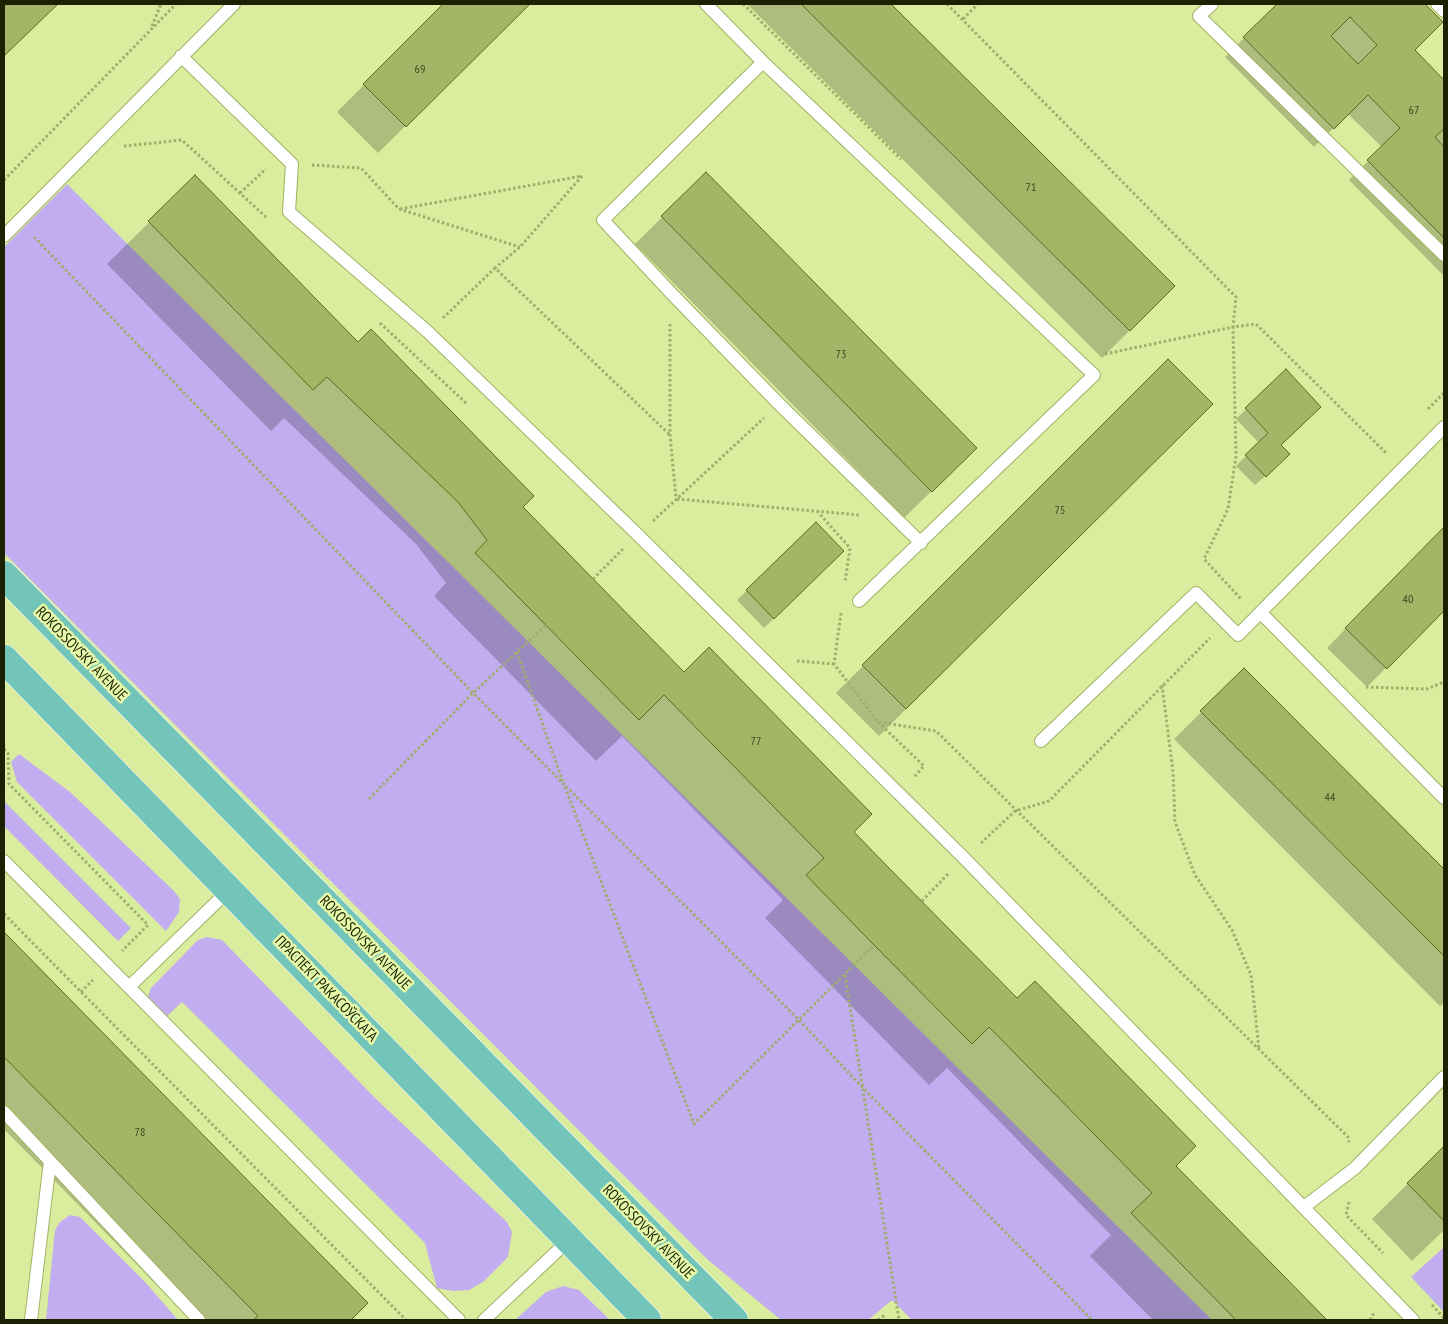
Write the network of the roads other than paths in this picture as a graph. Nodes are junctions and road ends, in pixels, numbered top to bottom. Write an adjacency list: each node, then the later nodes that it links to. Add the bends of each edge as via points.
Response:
1 (234, 4): 6 (lane)
2 (706, 4): 7 (lane)
3 (1212, 4): 9 (lane, via 1199,16)
4 (1437, 4): 5 (lane)
5 (1444, 11)
6 (182, 56): 8 (lane); 26 (lane, via 292,164 289,212 428,332 638,535 899,794)
7 (763, 62): 11 (lane, via 603,220 670,294); 11 (lane, via 1094,375)
8 (4, 236)
9 (1444, 255)
10 (1444, 427): 14 (lane)
11 (921, 543): 13 (lane)
12 (4, 574): 33 (main road)
13 (859, 601)
14 (1261, 613): 16 (lane, via 1238,635 1196,593); 17 (lane)
15 (4, 659): 19 (main road, ПРАСПЕКТ РАКАСОЎСКАГА)
16 (1041, 741)
17 (1444, 798)
18 (4, 861): 20 (lane)
19 (229, 890): 20 (lane); 27 (main road, ПРАСПЕКТ РАКАСОЎСКАГА)
20 (129, 987): 30 (lane)
21 (1444, 1078): 26 (lane, via 1355,1168)
22 (4, 1112): 24 (lane)
23 (4, 1127): 24 (lane)
24 (20, 1129): 25 (lane)
25 (50, 1161): 28 (lane); 29 (lane)
26 (1304, 1207): 34 (lane)
27 (570, 1239): 31 (lane); 32 (main road, ПРАСПЕКТ РАКАСОЎСКАГА)
28 (31, 1320)
29 (199, 1320)
30 (458, 1320)
31 (484, 1320)
32 (647, 1320)
33 (734, 1320)
34 (1413, 1320)

